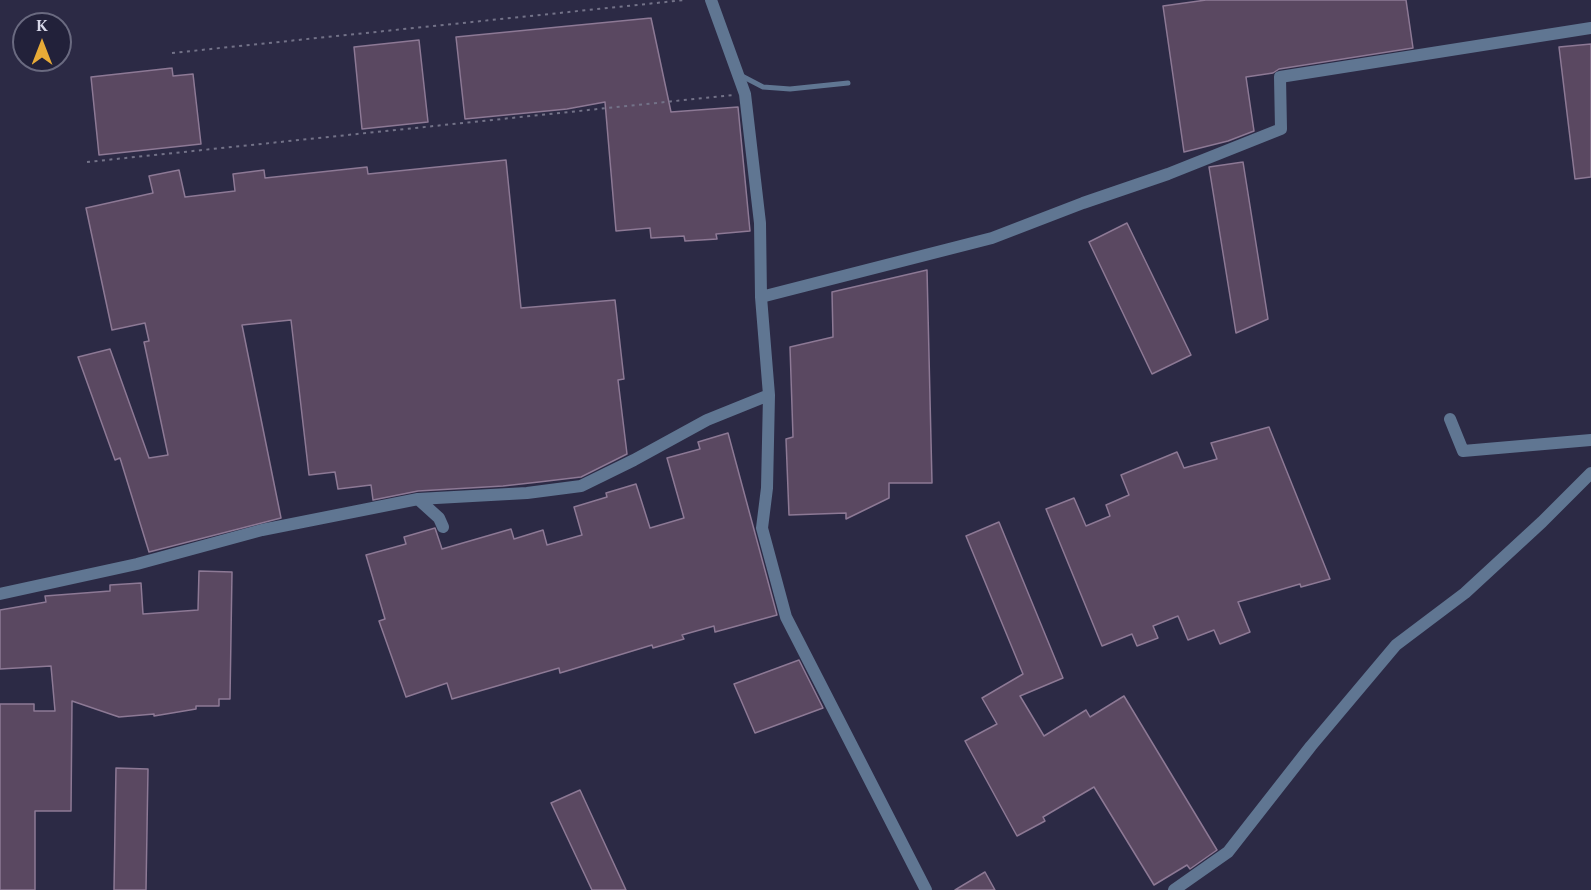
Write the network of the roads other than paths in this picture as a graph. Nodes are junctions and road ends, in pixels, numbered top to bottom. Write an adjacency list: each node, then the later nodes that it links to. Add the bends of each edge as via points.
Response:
1 (711, 0): 3 (street)
2 (1591, 28): 5 (street, via 1280,77 1281,129 992,238)
3 (739, 75): 4 (lane, via 763,87 790,89); 5 (street, via 745,94 760,223)
4 (848, 83)
5 (761, 297): 6 (street)
6 (769, 394): 10 (street, via 707,420 581,486 527,494); 13 (street, via 762,528 786,616)
7 (1450, 419): 8 (street, via 1463,451)
8 (1591, 440)
9 (1591, 473): 14 (street, via 1465,593 1396,645 1228,852)
10 (418, 499): 11 (street, via 439,518); 12 (street, via 262,530 137,564)
11 (443, 527)
12 (0, 594)
13 (926, 890)
14 (1174, 890)

